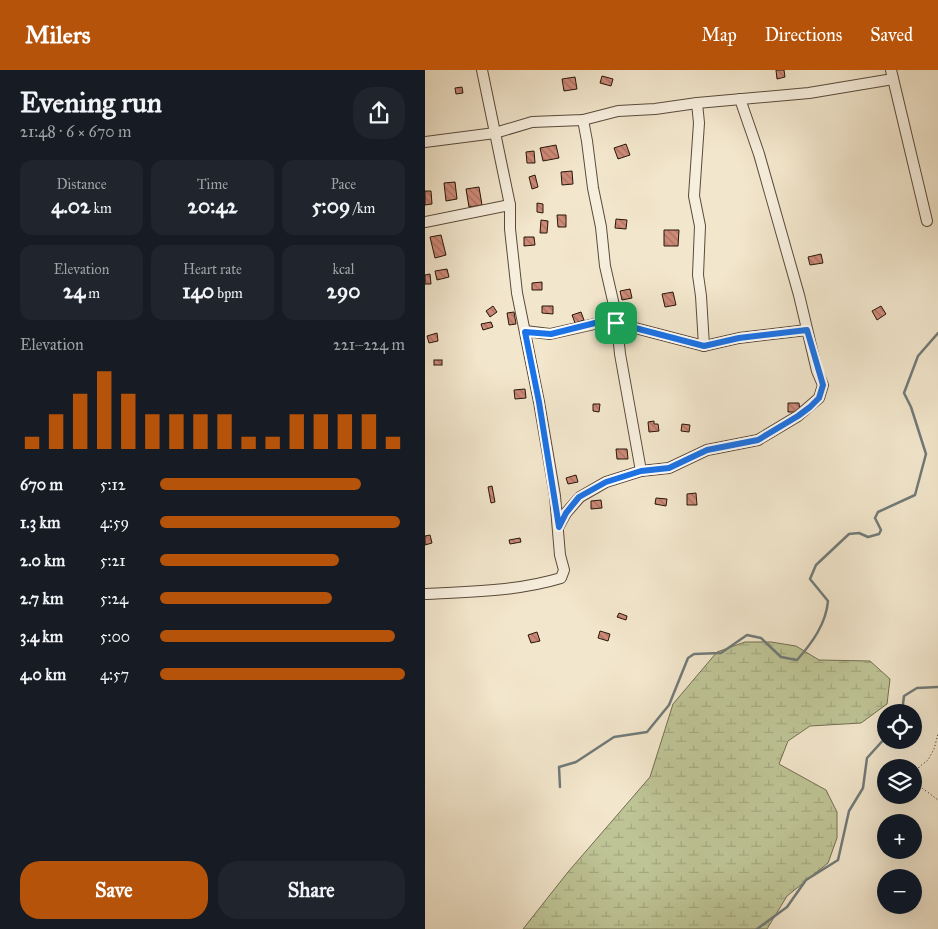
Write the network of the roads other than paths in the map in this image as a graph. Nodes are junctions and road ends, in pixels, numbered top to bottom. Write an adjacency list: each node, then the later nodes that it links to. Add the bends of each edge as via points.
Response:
1 (482, 70): 6 (street)
2 (892, 74): 3 (street, via 809,93); 9 (street)
3 (740, 99): 4 (street); 12 (street)
4 (697, 103): 5 (street, via 618,111); 14 (street, via 699,124 694,196 700,226 698,275)
5 (583, 120): 6 (street, via 532,122); 11 (street)
6 (495, 132): 7 (street); 8 (street)
7 (425, 142)
8 (509, 205): 10 (street); 13 (street, via 517,294)
9 (927, 221)
10 (425, 222)
11 (616, 323): 13 (street, via 599,322 551,334); 14 (street); 15 (street)
12 (807, 330): 14 (street, via 739,338); 15 (street, via 823,385 819,398 810,407 758,440 707,450 669,468)
13 (525, 332): 16 (street)
14 (704, 346)
15 (641, 471): 16 (street, via 606,482 579,497)
16 (559, 527): 17 (street, via 564,570 561,578 521,587)
17 (425, 594)

